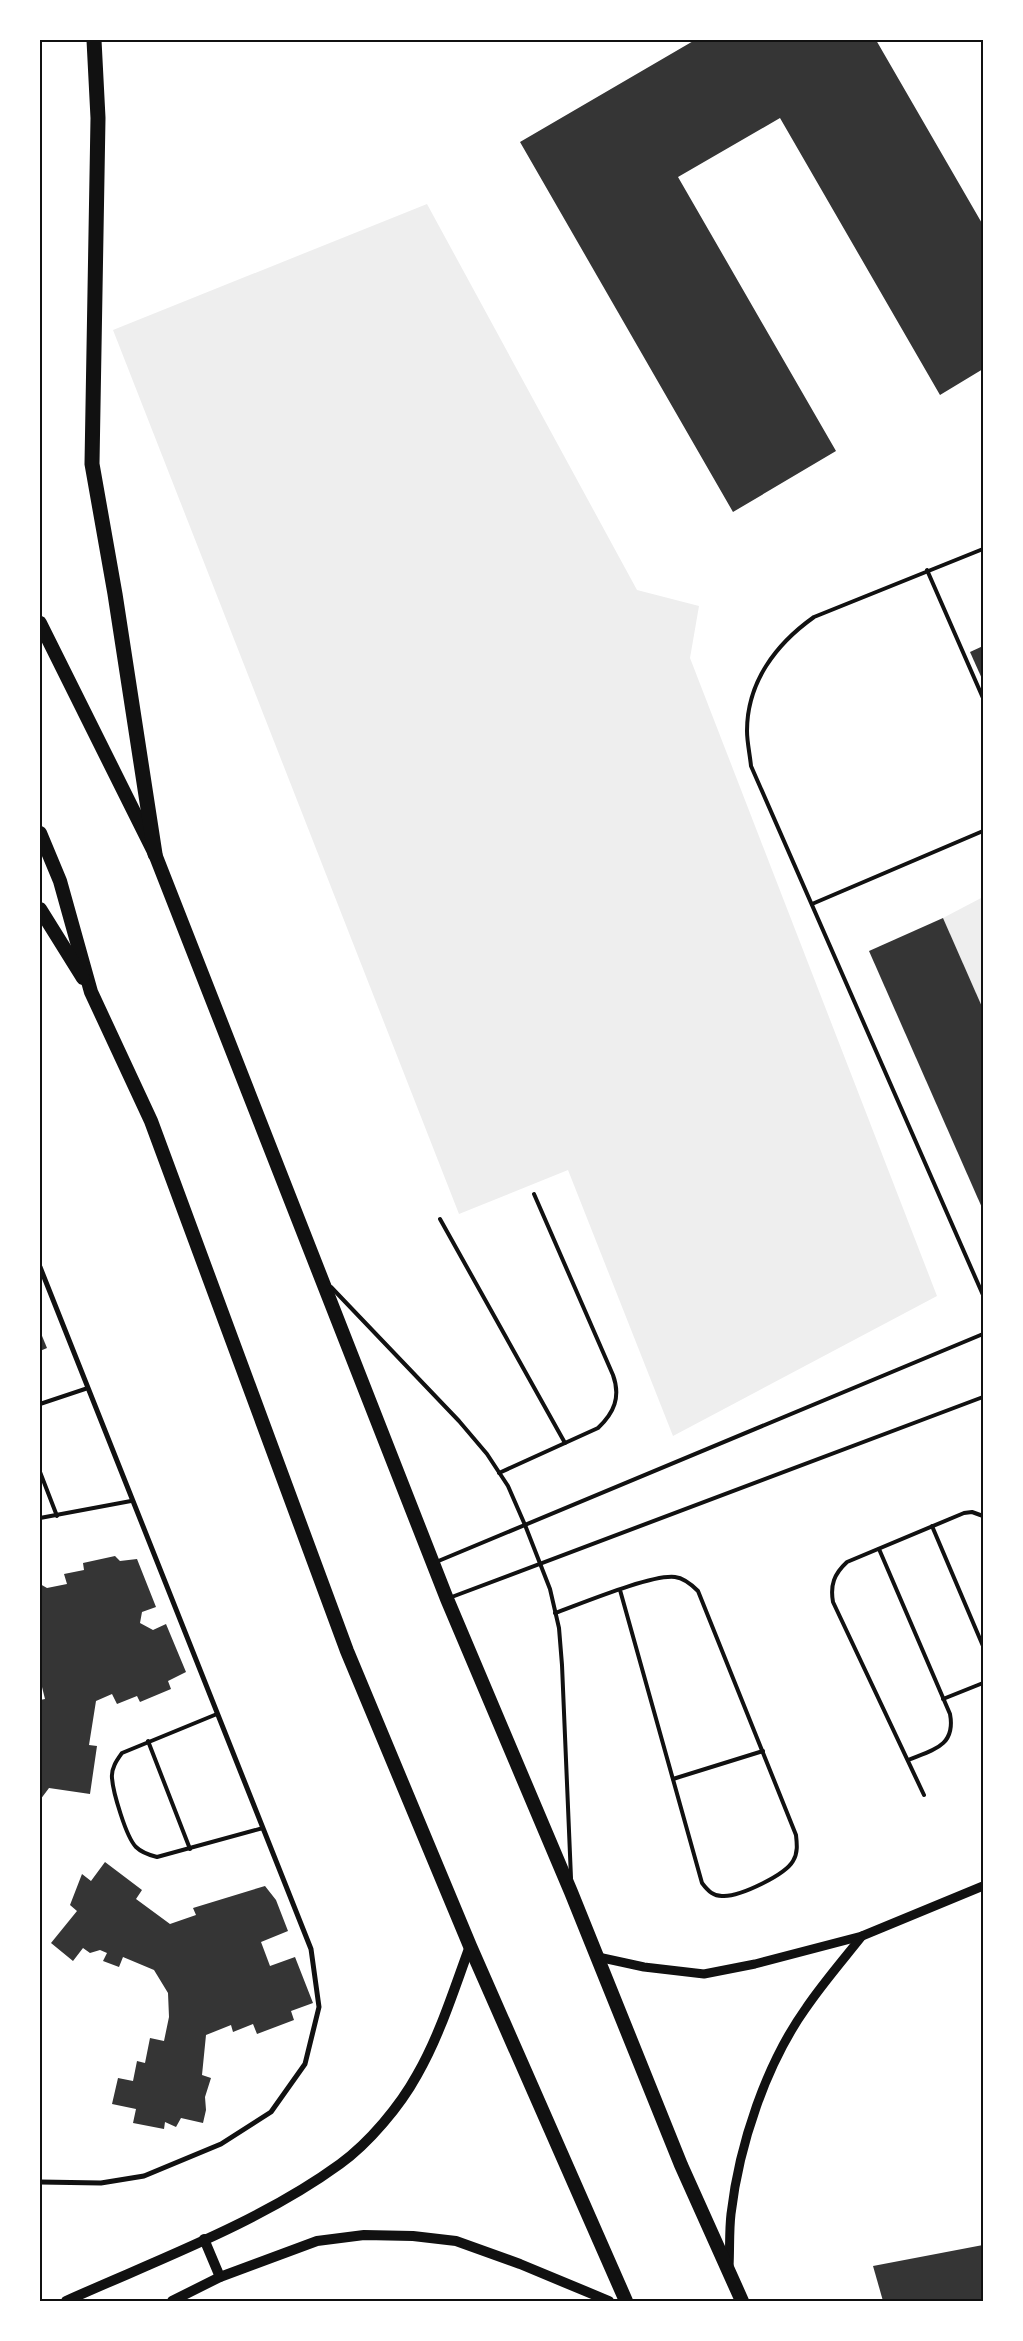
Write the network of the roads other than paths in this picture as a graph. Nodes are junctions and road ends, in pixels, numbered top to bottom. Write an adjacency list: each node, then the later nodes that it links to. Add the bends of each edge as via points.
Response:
1 (94, 40): 8 (highway, via 98,118 92,464)
2 (983, 549): 3 (lane)
3 (927, 570): 5 (lane); 9 (lane, via 814,617 793,632 762,672 750,703 747,732 752,766)
4 (40, 623): 8 (highway)
5 (983, 698)
6 (983, 832): 9 (lane)
7 (40, 833): 11 (highway, via 60,881)
8 (155, 854): 15 (highway)
9 (812, 904): 16 (lane)
10 (40, 909): 11 (highway)
11 (92, 992): 50 (highway, via 151,1121 347,1651)
12 (534, 1194): 21 (lane, via 616,1385 615,1406 608,1419 598,1428)
13 (440, 1219): 21 (lane)
14 (40, 1267): 18 (street)
15 (319, 1275): 23 (lane, via 460,1421); 32 (highway)
16 (983, 1295)
17 (983, 1334): 28 (lane)
18 (88, 1388): 20 (lane); 24 (street)
19 (983, 1397): 31 (lane)
20 (40, 1404)
21 (565, 1443): 23 (lane)
22 (40, 1472): 25 (lane)
23 (499, 1473): 28 (lane)
24 (131, 1501): 25 (lane); 39 (street)
25 (57, 1516): 27 (lane)
26 (983, 1516): 29 (lane, via 964,1513)
27 (40, 1518)
28 (525, 1525): 31 (lane); 32 (lane)
29 (932, 1526): 30 (lane); 36 (lane)
30 (879, 1549): 38 (lane); 42 (lane, via 847,1562 838,1570 831,1591 833,1602)
31 (541, 1563): 34 (lane); 35 (lane)
32 (433, 1564): 34 (highway)
33 (620, 1590): 35 (lane); 41 (lane, via 662,1576 676,1577 698,1591); 43 (lane)
34 (447, 1599): 48 (highway)
35 (555, 1613): 48 (lane, via 562,1666)
36 (983, 1646)
37 (983, 1683): 38 (lane)
38 (943, 1699): 42 (lane, via 950,1714 951,1733 937,1749)
39 (217, 1714): 40 (lane); 45 (street)
40 (148, 1741): 46 (lane); 46 (lane, via 122,1753 112,1776 130,1837 140,1851 157,1857)
41 (763, 1751): 43 (lane); 43 (lane, via 796,1835 798,1848 786,1870 734,1895 714,1894 702,1883)
42 (908, 1760): 44 (lane)
43 (673, 1778)
44 (924, 1795)
45 (263, 1828): 46 (lane); 52 (street, via 311,1948 319,2007 305,2064 271,2112 221,2144 144,2176 101,2183)
46 (190, 1849)
47 (983, 1886): 49 (street)
48 (571, 1892): 51 (highway)
49 (862, 1936): 51 (street, via 704,1974 644,1967); 54 (street, via 805,2009 767,2082 741,2164 732,2213)
50 (470, 1946): 53 (main road, via 441,2024 417,2076 383,2123 342,2163 294,2194); 59 (highway)
51 (598, 1957): 54 (highway, via 681,2165)
52 (40, 2182)
53 (204, 2240): 55 (main road); 56 (main road)
54 (729, 2270): 60 (highway)
55 (220, 2277): 57 (main road); 58 (main road, via 317,2242 364,2235 414,2236 456,2241)
56 (66, 2301)
57 (172, 2301)
58 (609, 2301)
59 (626, 2301)
60 (742, 2301)

